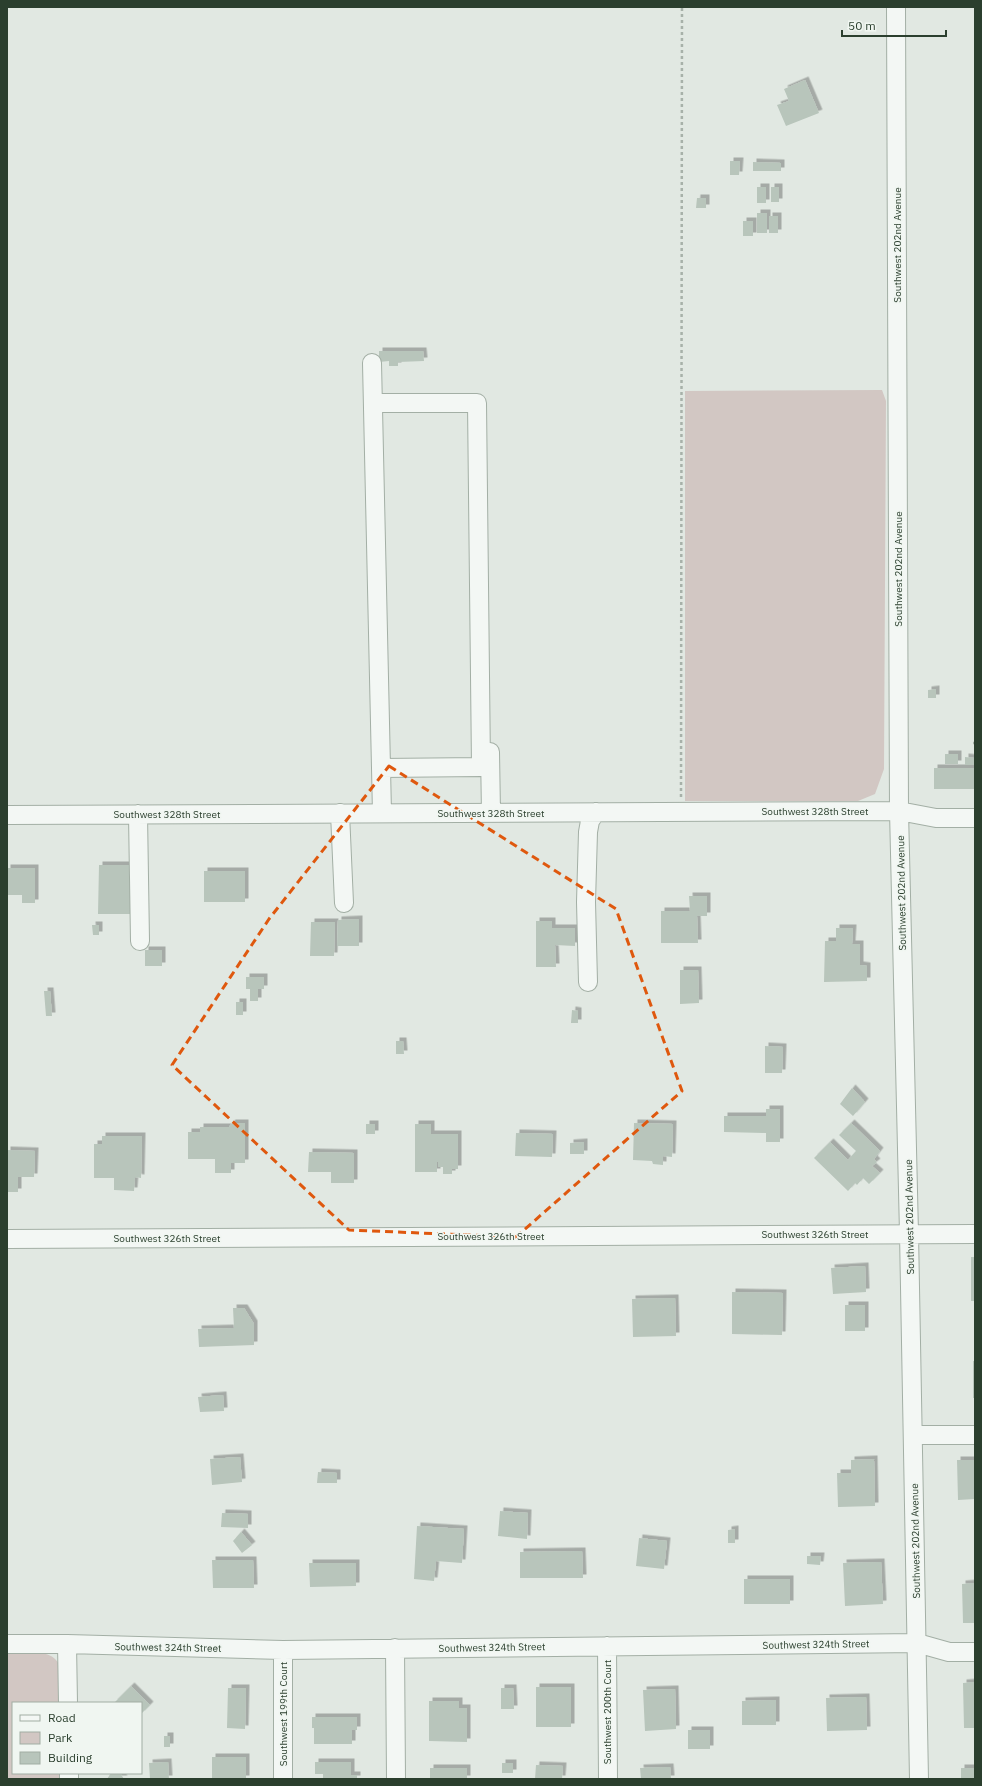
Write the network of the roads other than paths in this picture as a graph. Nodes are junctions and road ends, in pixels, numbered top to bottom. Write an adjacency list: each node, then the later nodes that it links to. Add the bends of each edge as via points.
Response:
1 (896, 7): 6 (street, Southwest 202nd Avenue)
2 (372, 363): 3 (street)
3 (373, 403): 5 (street); 5 (street, via 477,403 481,767)
4 (485, 536): 9 (street)
5 (380, 768): 8 (street)
6 (900, 811): 7 (street, Southwest 328th Street); 13 (street, Southwest 328th Street, via 936,818); 17 (street, Southwest 202nd Avenue)
7 (596, 812): 9 (street, Southwest 328th Street); 16 (street, via 590,821 588,832)
8 (382, 813): 9 (street, Southwest 328th Street); 11 (street, Southwest 328th Street)
9 (491, 813)
10 (138, 814): 11 (street, Southwest 328th Street); 12 (street, Southwest 328th Street); 15 (street, via 147,877)
11 (340, 814): 14 (street)
12 (7, 815)
13 (975, 818)
14 (344, 903)
15 (140, 941)
16 (588, 982)
17 (910, 1234): 18 (street, Southwest 326th Street); 19 (street, Southwest 326th Street); 20 (street, Southwest 202nd Avenue)
18 (975, 1234)
19 (7, 1239)
20 (913, 1435): 21 (street); 22 (street, Southwest 202nd Avenue)
21 (975, 1435)
22 (917, 1643): 25 (street, Southwest 324th Street); 28 (street, Southwest 324th Street, via 949,1652); 33 (street, Southwest 202nd Avenue)
23 (7, 1644): 24 (street, Southwest 324th Street)
24 (67, 1644): 27 (street, Southwest 324th Street); 29 (street)
25 (607, 1646): 26 (street, Southwest 324th Street); 32 (street, Southwest 200th Court)
26 (394, 1648): 27 (street, Southwest 324th Street); 31 (street)
27 (283, 1650): 30 (street, Southwest 199th Court)
28 (975, 1652)
29 (68, 1702)
30 (283, 1779)
31 (396, 1779)
32 (608, 1779)
33 (919, 1779)

